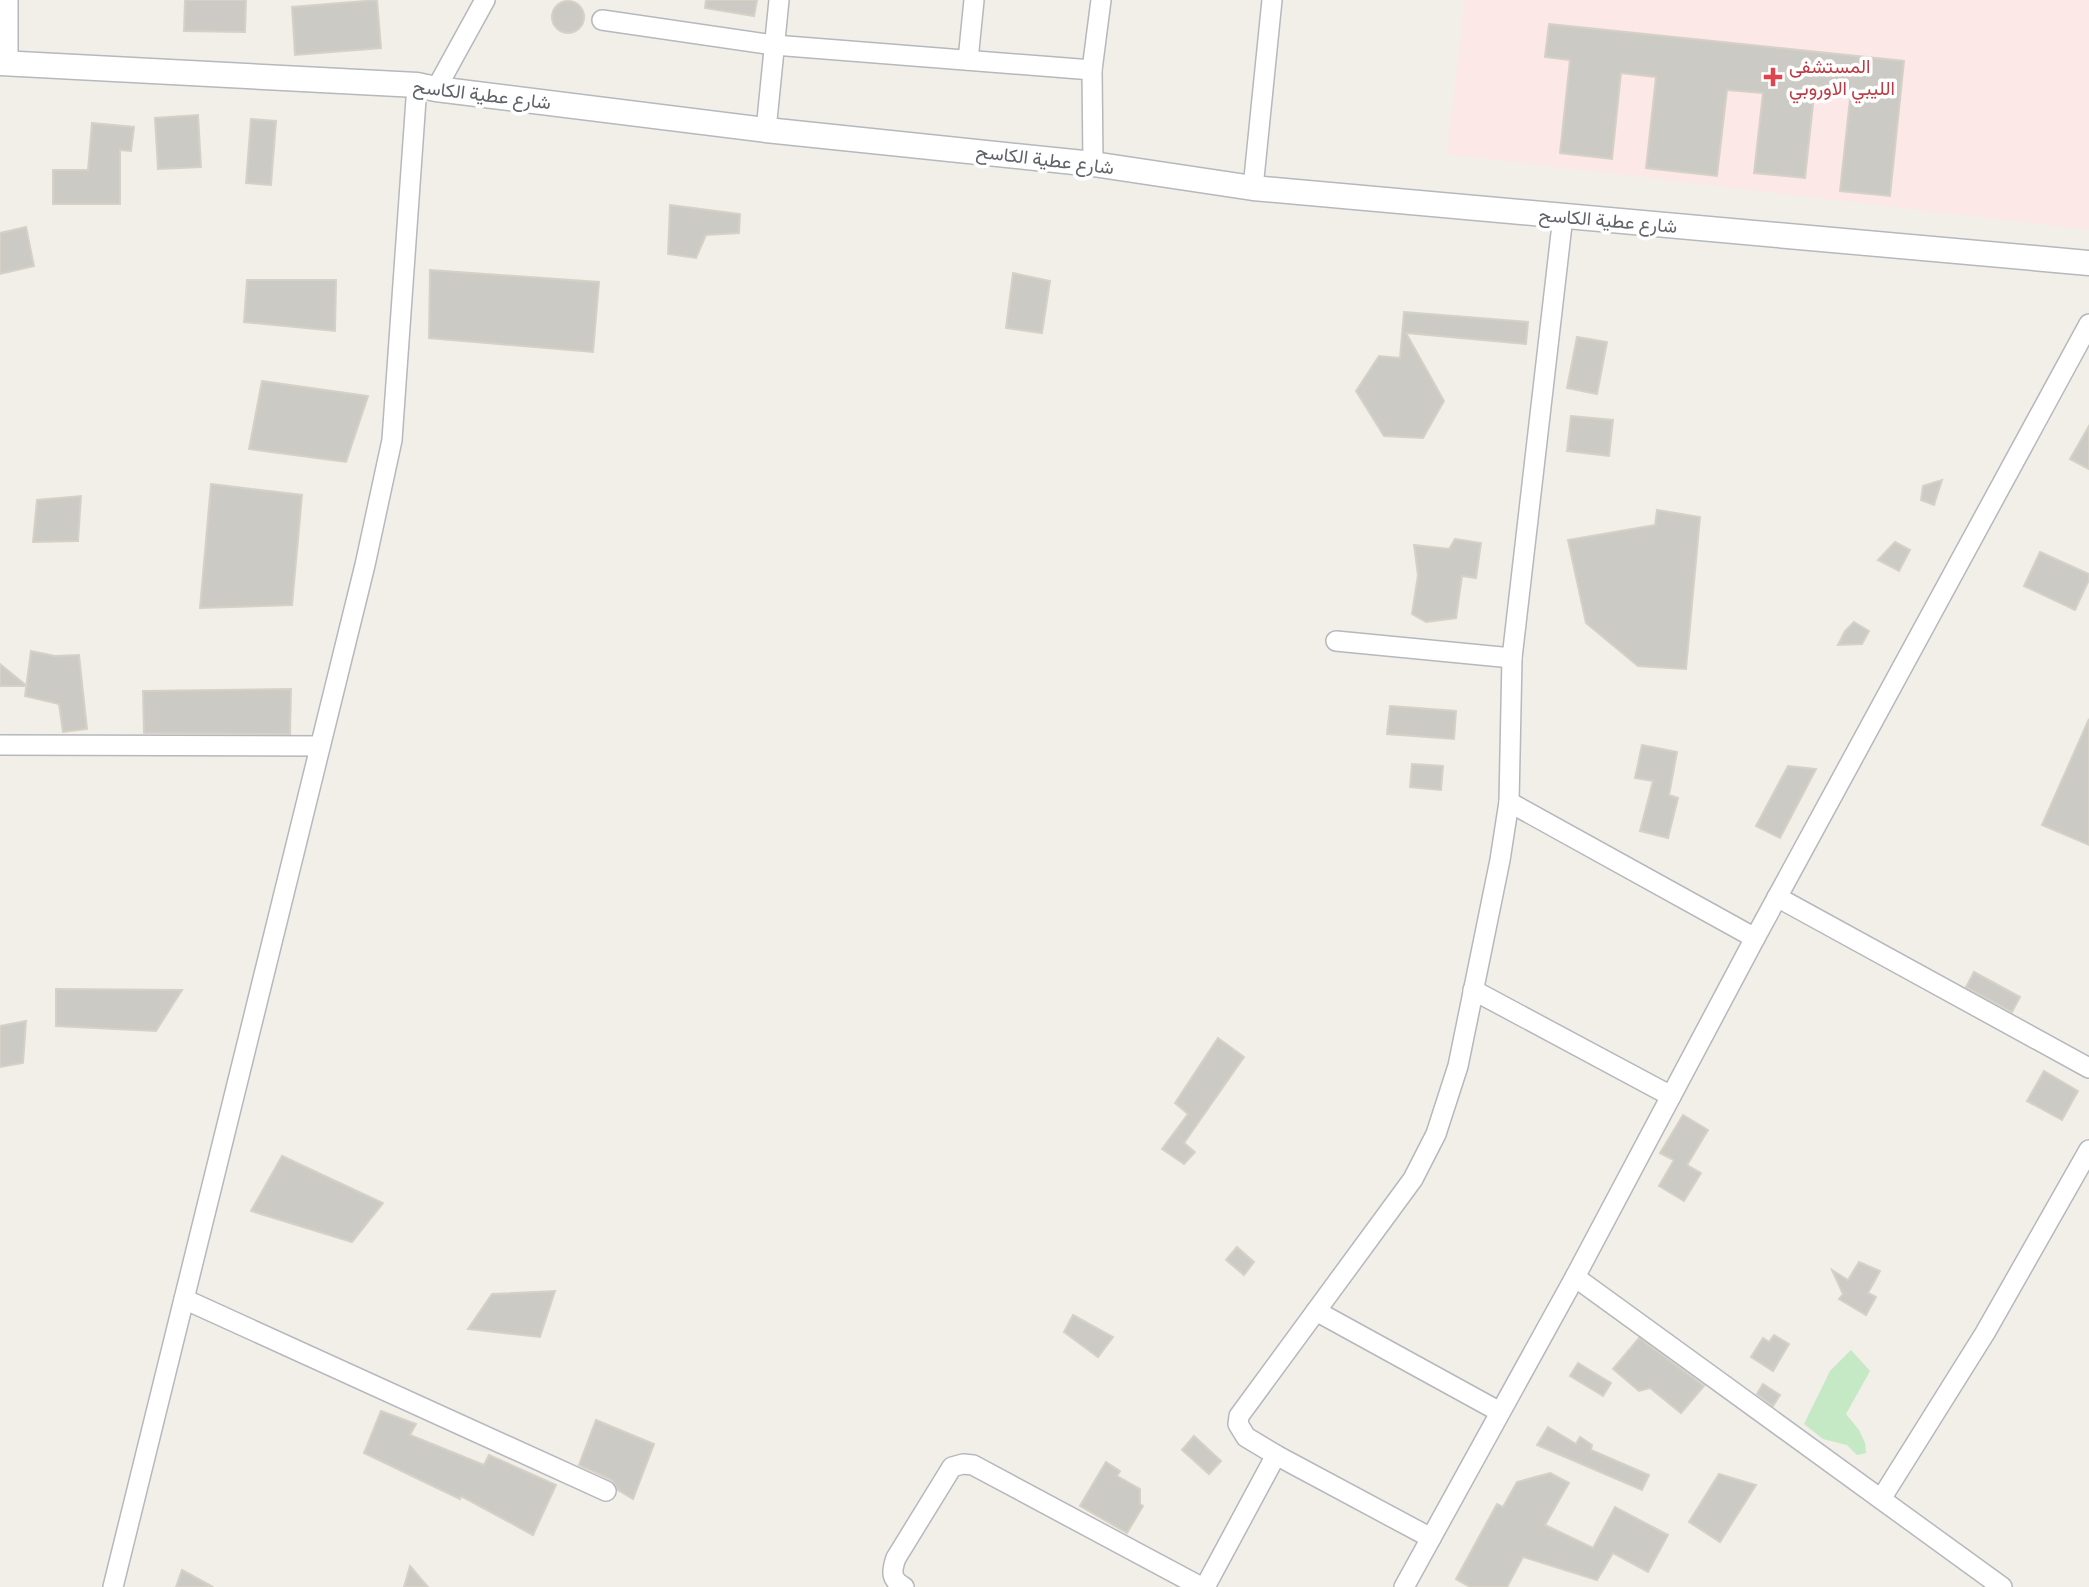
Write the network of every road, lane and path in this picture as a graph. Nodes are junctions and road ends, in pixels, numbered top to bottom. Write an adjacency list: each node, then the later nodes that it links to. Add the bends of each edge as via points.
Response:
1 (8, 0): 11 (street)
2 (485, 0): 13 (street)
3 (779, 0): 9 (street)
4 (968, 0): 5 (street)
5 (974, 0): 10 (street)
6 (1101, 0): 12 (street)
7 (1272, 0): 16 (street)
8 (601, 20): 9 (street)
9 (774, 45): 10 (street); 14 (street)
10 (968, 60): 12 (street)
11 (4, 63): 13 (street, شارع عطية الكاسح)
12 (1092, 70): 15 (street)
13 (426, 87): 14 (street, شارع عطية الكاسح); 23 (street, via 392,440)
14 (766, 130): 15 (street, شارع عطية الكاسح)
15 (1093, 164): 16 (street, شارع عطية الكاسح)
16 (1253, 188): 17 (street, شارع عطية الكاسح)
17 (1563, 216): 18 (street, شارع عطية الكاسح); 21 (street)
18 (2089, 263)
19 (2089, 324): 25 (street)
20 (1336, 641): 21 (street)
21 (1512, 658): 24 (street)
22 (0, 745): 23 (street)
23 (320, 746): 32 (street)
24 (1509, 802): 26 (street); 27 (street)
25 (1777, 897): 26 (street); 28 (street)
26 (1755, 938): 29 (street)
27 (1474, 990): 29 (street); 33 (street, via 1458,1066 1436,1134 1413,1179)
28 (2089, 1068)
29 (1671, 1096): 31 (street)
30 (2089, 1150): 37 (street, via 1985,1333)
31 (1576, 1277): 34 (street); 37 (street)
32 (184, 1299): 36 (street); 39 (street)
33 (1316, 1311): 34 (street); 35 (street, via 1239,1416 1238,1424 1247,1437)
34 (1500, 1412): 38 (street)
35 (1276, 1455): 38 (street); 41 (street)
36 (606, 1491)
37 (1881, 1499): 43 (street)
38 (1431, 1538): 42 (street)
39 (113, 1587)
40 (904, 1587): 41 (street, via 893,1576 896,1558 952,1467 963,1464 973,1465)
41 (1203, 1587)
42 (1404, 1587)
43 (2002, 1587)

